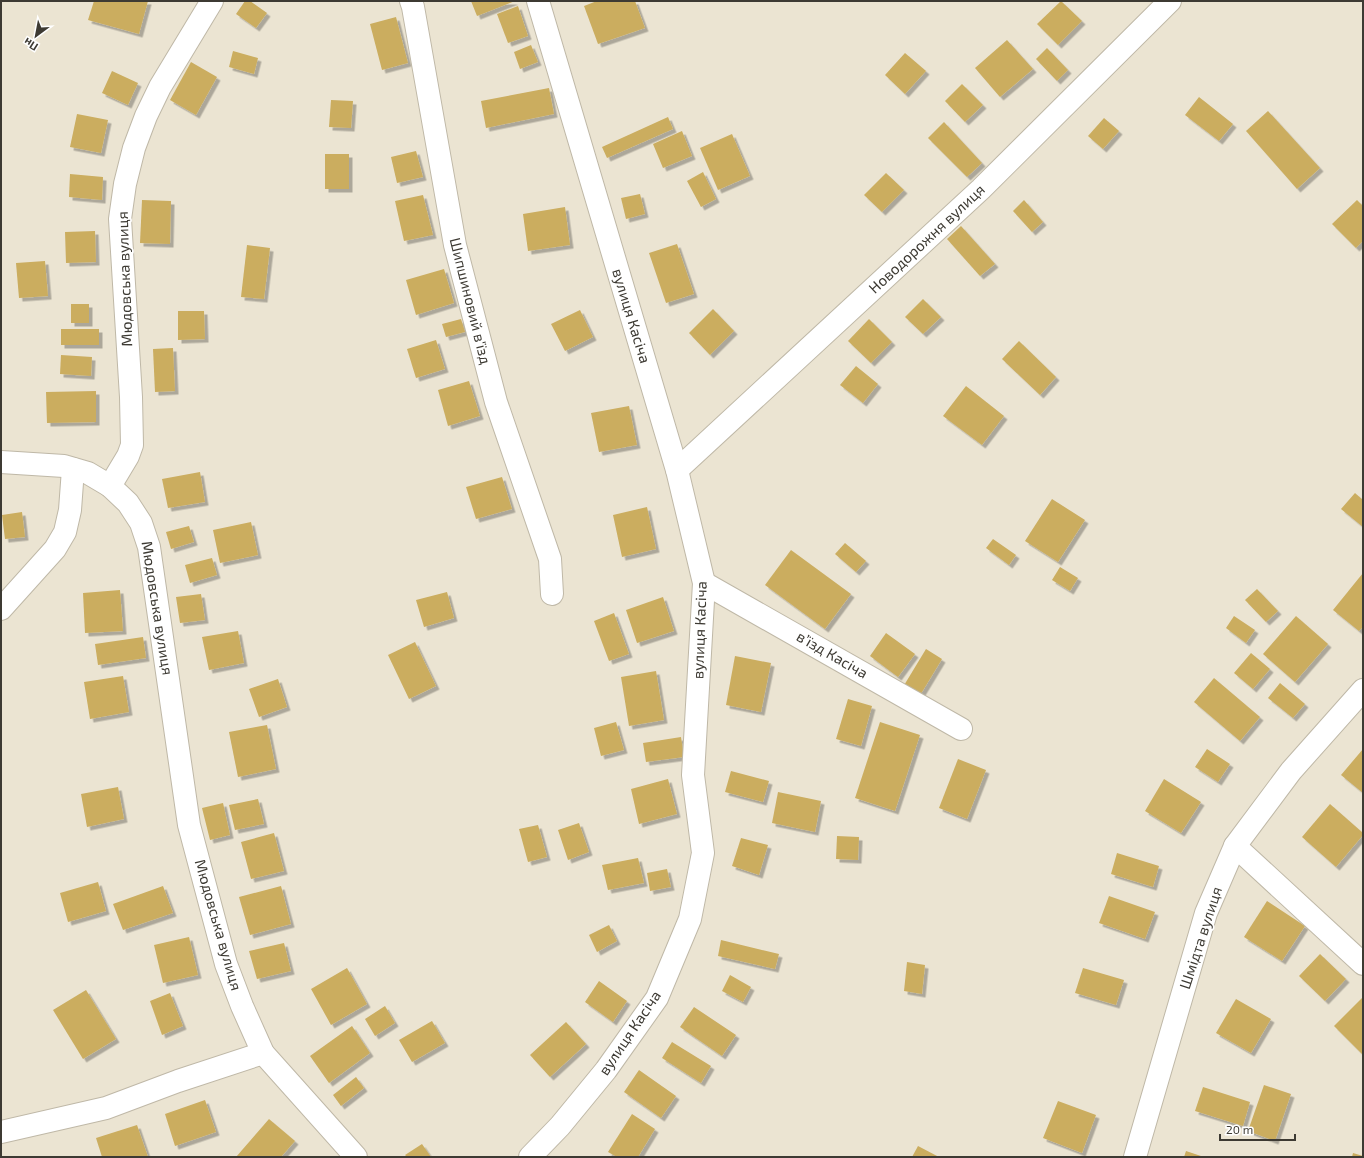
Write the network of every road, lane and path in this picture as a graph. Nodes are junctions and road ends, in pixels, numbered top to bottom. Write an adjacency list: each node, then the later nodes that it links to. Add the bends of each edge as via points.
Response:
1 (212, 1): 8 (street, Мюдовська вулиця, via 160,87 146,116 134,148 125,184 120,219 132,445)
2 (411, 1): 10 (street, Шипшиновий в'їзд, via 455,245 496,402 550,560)
3 (538, 1): 7 (street, вулиця Касіча)
4 (1170, 1): 7 (street, Новодорожня вулиця, via 981,189)
5 (1, 462): 6 (street, via 64,466)
6 (73, 469): 8 (street, via 88,473); 11 (street, via 70,510 64,532 55,549)
7 (677, 470): 9 (street, вулиця Касіча)
8 (110, 486): 16 (street, Мюдовська вулиця, via 128,503 141,523 149,547 190,825 226,964)
9 (704, 583): 13 (street, в’їзд Касіча); 19 (street, вулиця Касіча, via 694,775 703,853 690,919 657,998 606,1070 560,1126)
10 (552, 594)
11 (1, 609)
12 (1363, 690): 14 (street, Шмідта вулиця, via 1291,771)
13 (961, 729)
14 (1235, 846): 15 (street); 20 (street, Шмідта вулиця, via 1206,913)
15 (1363, 964)
16 (263, 1053): 17 (street, via 106,1108); 18 (street, Мюдовська вулиця)
17 (1, 1132)
18 (356, 1157)
19 (530, 1157)
20 (1134, 1157)

